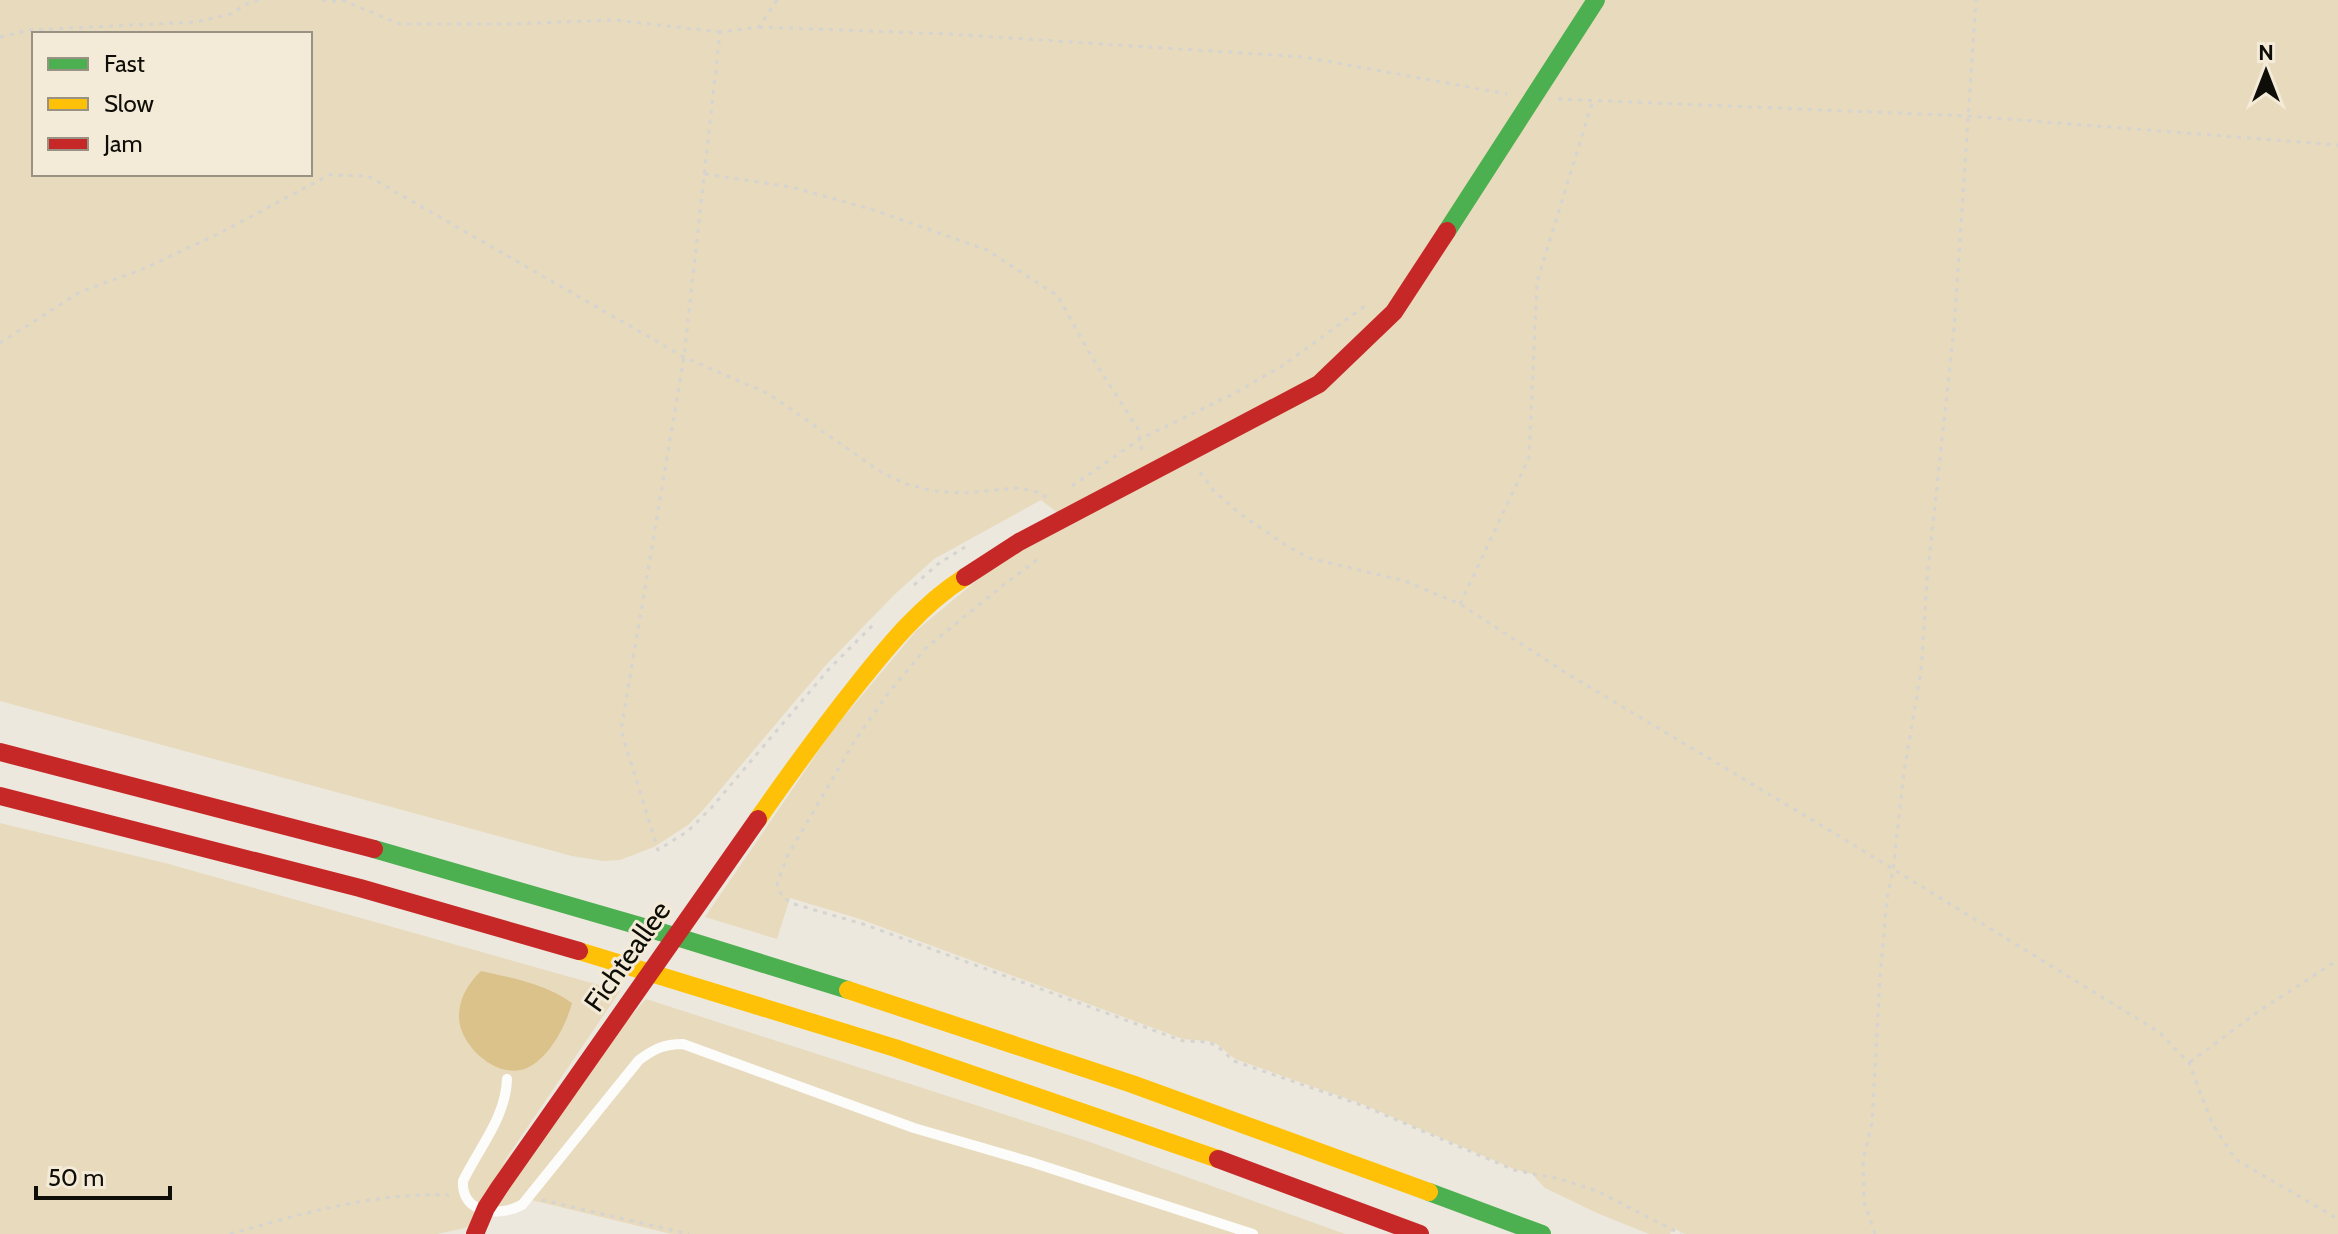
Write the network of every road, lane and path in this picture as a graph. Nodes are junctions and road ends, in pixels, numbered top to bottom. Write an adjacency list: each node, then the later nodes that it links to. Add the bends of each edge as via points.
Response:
1 (259, 0): 7 (path)
2 (322, 0): 6 (path)
3 (777, 0): 8 (path, via 759,27)
4 (1596, 0): 16 (main road, Fichteallee, via 1394,312 1319,384)
5 (1976, 0): 30 (path, via 1954,328 1921,671)
6 (344, 1): 8 (path, via 400,24 615,20)
7 (248, 2): 9 (path, via 231,14 196,22 30,30)
8 (720, 32): 11 (path)
9 (0, 37)
10 (1593, 100): 26 (path, via 1537,282 1529,458)
11 (705, 174): 14 (path); 15 (path, via 791,187 987,250 1058,296)
12 (1365, 306): 15 (path, via 1282,366)
13 (0, 343): 14 (path, via 80,292 218,234 329,175 368,176)
14 (684, 357): 20 (path, via 769,394 906,484 963,493 1019,488); 27 (path, via 621,730 658,850 712,807 829,669)
15 (1140, 439): 17 (path); 18 (path)
16 (1189, 453): 17 (main road, Fichteallee); 26 (path, via 1213,490 1287,546 1309,558 1405,581)
17 (1146, 474): 22 (main road, Fichteallee)
18 (1066, 491)
19 (1059, 495): 20 (path)
20 (1052, 499): 21 (path); 22 (path)
21 (1039, 507)
22 (1068, 516): 36 (main road, Fichteallee, via 985,563 923,609 879,655)
23 (973, 543): 25 (path)
24 (1043, 557): 44 (path, via 926,648 886,696 788,855 777,883 782,897 1183,1041 1216,1045 1234,1061 1364,1106 1514,1170 1597,1191)
25 (910, 589)
26 (1460, 604): 30 (path)
27 (880, 618)
28 (0, 752): 43 (main road, via 328,836 729,952 1221,1115)
29 (0, 796): 42 (main road, via 417,905 708,991 1169,1142)
30 (1893, 870): 32 (path, via 2159,1032); 45 (path, via 1880,977 1872,1123 1863,1160 1864,1202)
31 (2338, 960): 32 (path)
32 (2189, 1063): 37 (path, via 2212,1123 2235,1159)
33 (507, 1079): 34 (lane, via 501,1113 463,1181)
34 (464, 1195): 36 (lane); 38 (path, via 329,1207)
35 (530, 1197): 36 (lane, via 511,1211); 40 (path); 41 (lane, via 639,1060 655,1049 683,1044 914,1128)
36 (485, 1211): 39 (main road, Fichteallee)
37 (2338, 1219)
38 (230, 1234)
39 (475, 1234)
40 (689, 1234)
41 (1253, 1234)
42 (1420, 1234)
43 (1542, 1234)
44 (1681, 1234)
45 (1875, 1234)

